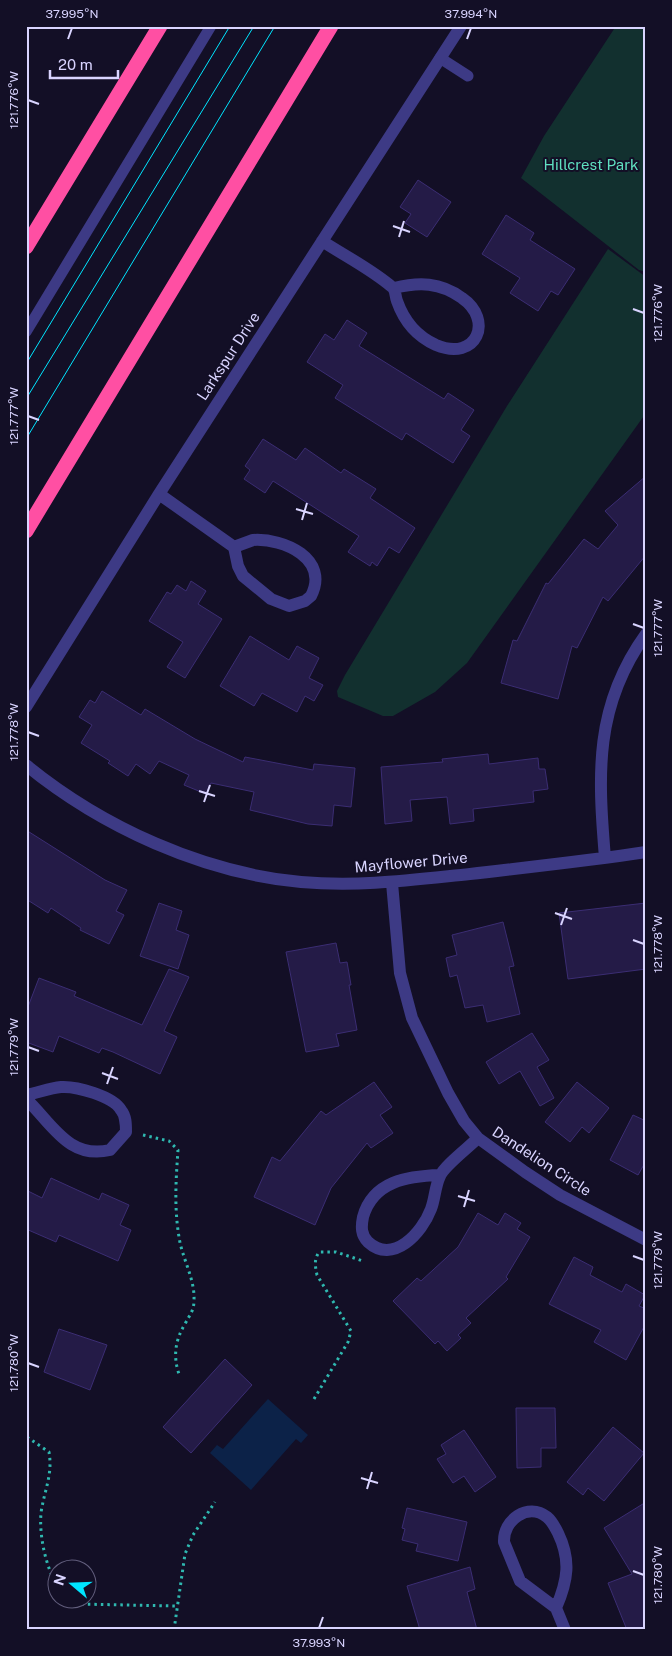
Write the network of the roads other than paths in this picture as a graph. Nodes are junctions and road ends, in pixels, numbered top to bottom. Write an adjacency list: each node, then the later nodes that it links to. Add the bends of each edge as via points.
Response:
1 (160, 26): 8 (highway)
2 (211, 26): 10 (lane)
3 (331, 26): 12 (highway)
4 (461, 26): 5 (street, Larkspur Drive)
5 (440, 58): 6 (lane); 7 (street, Larkspur Drive)
6 (468, 76)
7 (322, 241): 9 (street); 11 (street, Larkspur Drive)
8 (26, 247)
9 (394, 288): 9 (street, via 408,325 434,344 459,350 474,340 478,321 463,298 432,284)
10 (26, 332)
11 (159, 494): 13 (street); 15 (street, Larkspur Drive)
12 (26, 531)
13 (234, 547): 13 (street, via 243,576 271,599 289,606 305,602 311,596 316,582 314,567 298,551 265,540)
14 (646, 634): 18 (street, via 620,675 606,718 601,778)
15 (26, 707)
16 (26, 766): 19 (street, Mayflower Drive, via 124,828 215,865 300,882)
17 (646, 852): 18 (street, Mayflower Drive)
18 (605, 858): 19 (street, Mayflower Drive)
19 (392, 883): 22 (street, Dandelion Circle, via 400,973 412,1018 448,1093)
20 (26, 1095): 21 (street, via 62,1087 77,1088 104,1097 120,1107 126,1132 110,1150 81,1148 57,1135)
21 (26, 1099)
22 (478, 1138): 23 (street); 24 (street, Dandelion Circle, via 560,1194)
23 (440, 1175): 23 (street, via 402,1178 384,1188 366,1210 361,1226 365,1239 385,1250 405,1244 426,1222)
24 (646, 1240)
25 (556, 1608): 25 (street, via 566,1573 566,1553 549,1518 534,1511 523,1512 510,1521 504,1542 520,1581); 26 (street)
26 (564, 1630)

